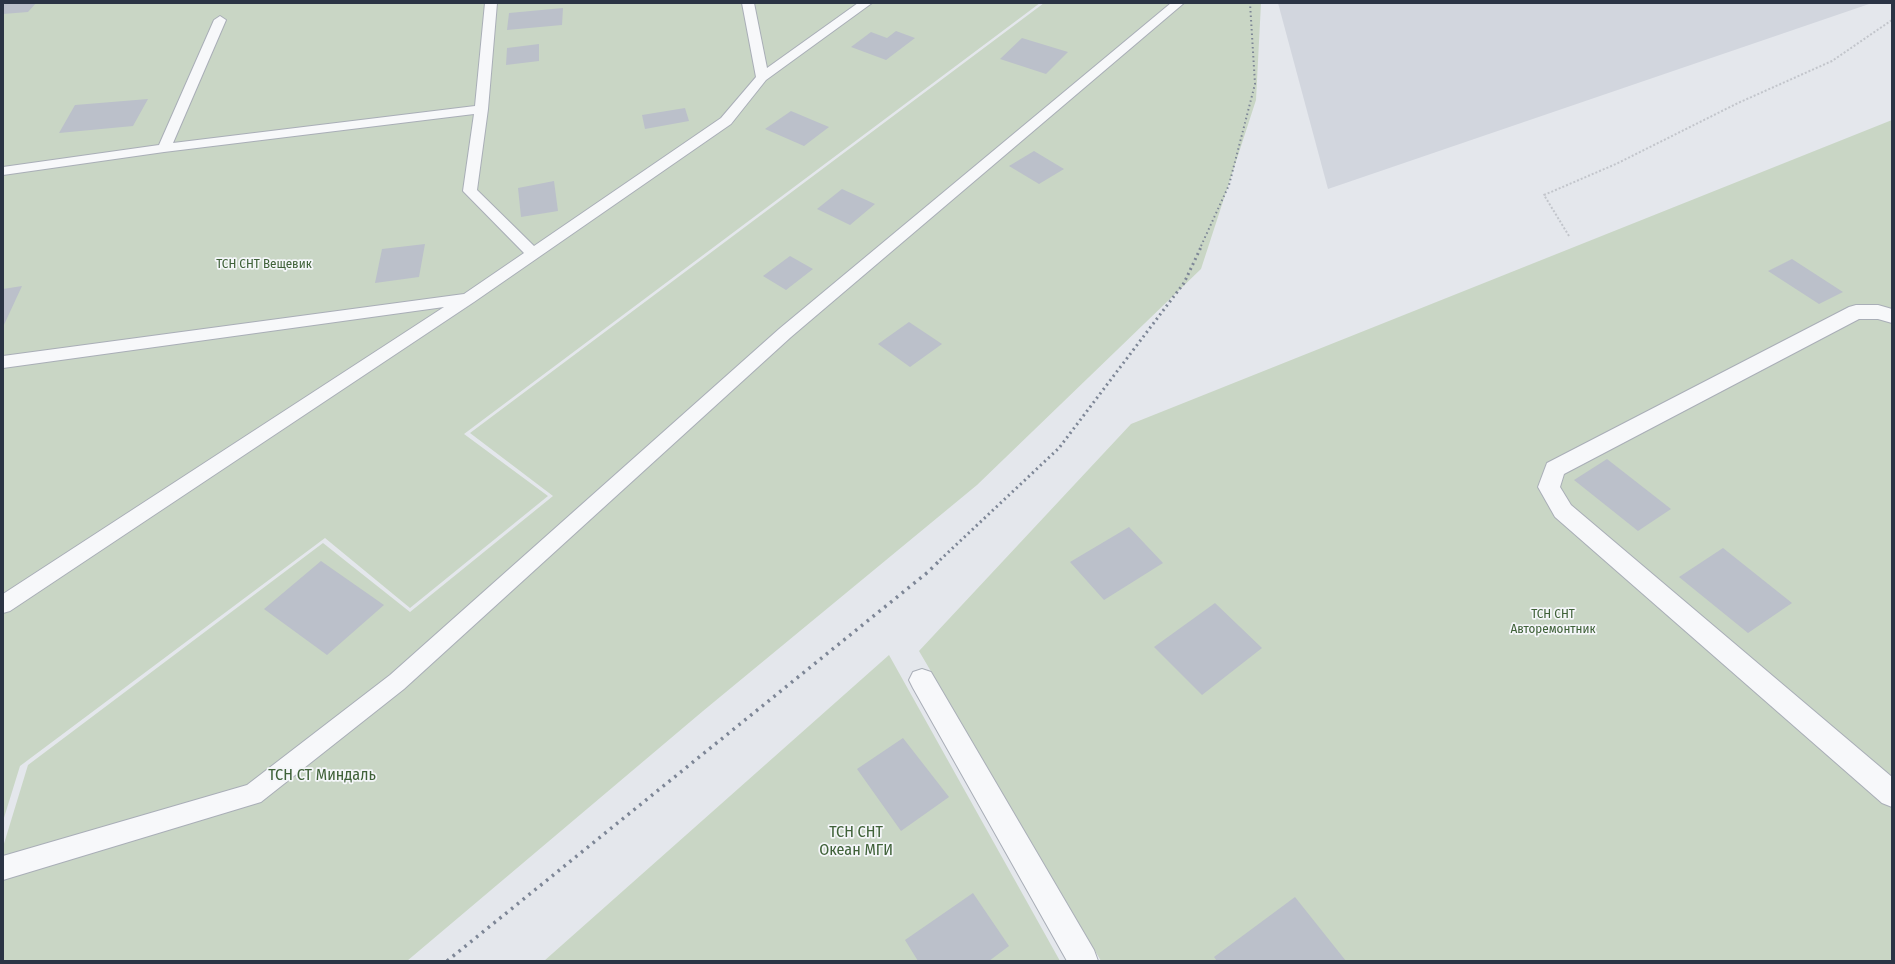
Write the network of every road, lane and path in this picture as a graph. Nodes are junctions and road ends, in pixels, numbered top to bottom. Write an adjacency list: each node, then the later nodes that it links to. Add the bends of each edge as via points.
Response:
1 (491, 3): 8 (lane)
2 (748, 3): 7 (lane)
3 (866, 3): 7 (lane)
4 (1178, 3): 19 (lane, via 785,333 397,682 254,794)
5 (220, 20): 9 (lane)
6 (1892, 20): 11 (path, via 1832,61 1738,103 1616,164 1544,195)
7 (762, 78): 12 (lane, via 726,121)
8 (481, 109): 9 (lane); 12 (lane, via 470,191)
9 (164, 148): 10 (lane)
10 (3, 171)
11 (1569, 236)
12 (533, 254): 13 (lane)
13 (469, 298): 15 (lane); 16 (lane)
14 (1892, 316): 18 (street, via 1878,312 1856,312 1556,469 1549,487 1563,511)
15 (3, 362)
16 (3, 606)
17 (922, 680): 20 (street)
18 (1892, 794)
19 (3, 868)
20 (1083, 961)

